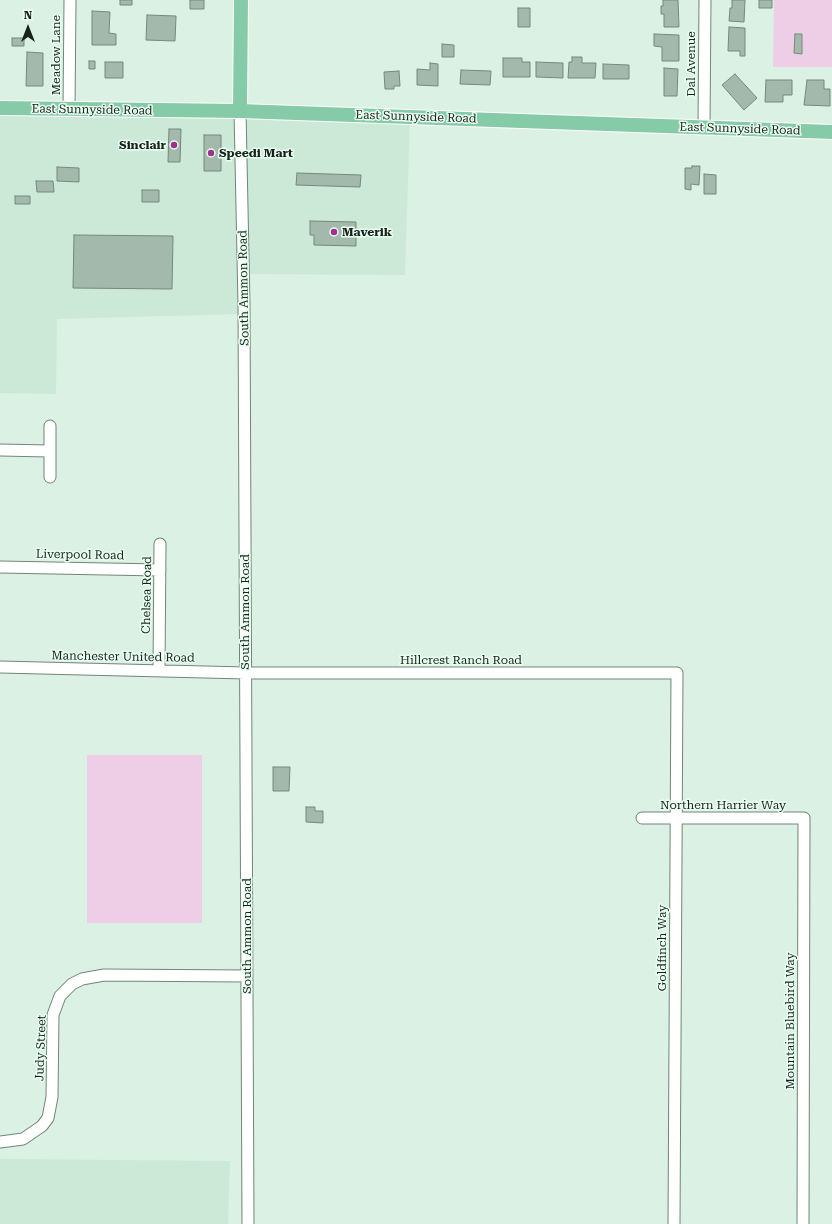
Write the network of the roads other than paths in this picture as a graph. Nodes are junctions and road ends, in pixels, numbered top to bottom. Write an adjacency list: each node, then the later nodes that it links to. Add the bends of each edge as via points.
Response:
1 (70, 0): 5 (street, Meadow Lane)
2 (241, 0): 6 (main road, South Ammon Road)
3 (705, 0): 7 (street, Dal Avenue)
4 (0, 108): 5 (main road, East Sunnyside Road)
5 (69, 110): 6 (main road, East Sunnyside Road)
6 (240, 111): 7 (main road, East Sunnyside Road); 19 (street, South Ammon Road)
7 (704, 127): 8 (main road, East Sunnyside Road)
8 (832, 132)
9 (50, 426): 11 (street)
10 (0, 450): 11 (street)
11 (50, 451): 12 (street)
12 (50, 477)
13 (160, 544): 15 (street, Chelsea Road)
14 (0, 567): 15 (street, Liverpool Road)
15 (160, 570): 17 (street, Chelsea Road)
16 (0, 667): 17 (street, Manchester United Road)
17 (159, 671): 19 (street, Manchester United Road)
18 (677, 672): 19 (street, Hillcrest Ranch Road); 21 (street, Goldfinch Way)
19 (246, 673): 23 (street, South Ammon Road)
20 (642, 818): 21 (street, Northern Harrier Way)
21 (676, 818): 22 (street, Northern Harrier Way); 26 (street, Goldfinch Way)
22 (804, 818): 27 (street, Mountain Bluebird Way)
23 (247, 976): 24 (street, Judy Street, via 104,975 82,979 72,984 60,996 53,1015 52,1097 48,1118 42,1126 23,1139); 25 (street, South Ammon Road)
24 (0, 1142)
25 (248, 1224)
26 (674, 1224)
27 (803, 1224)

